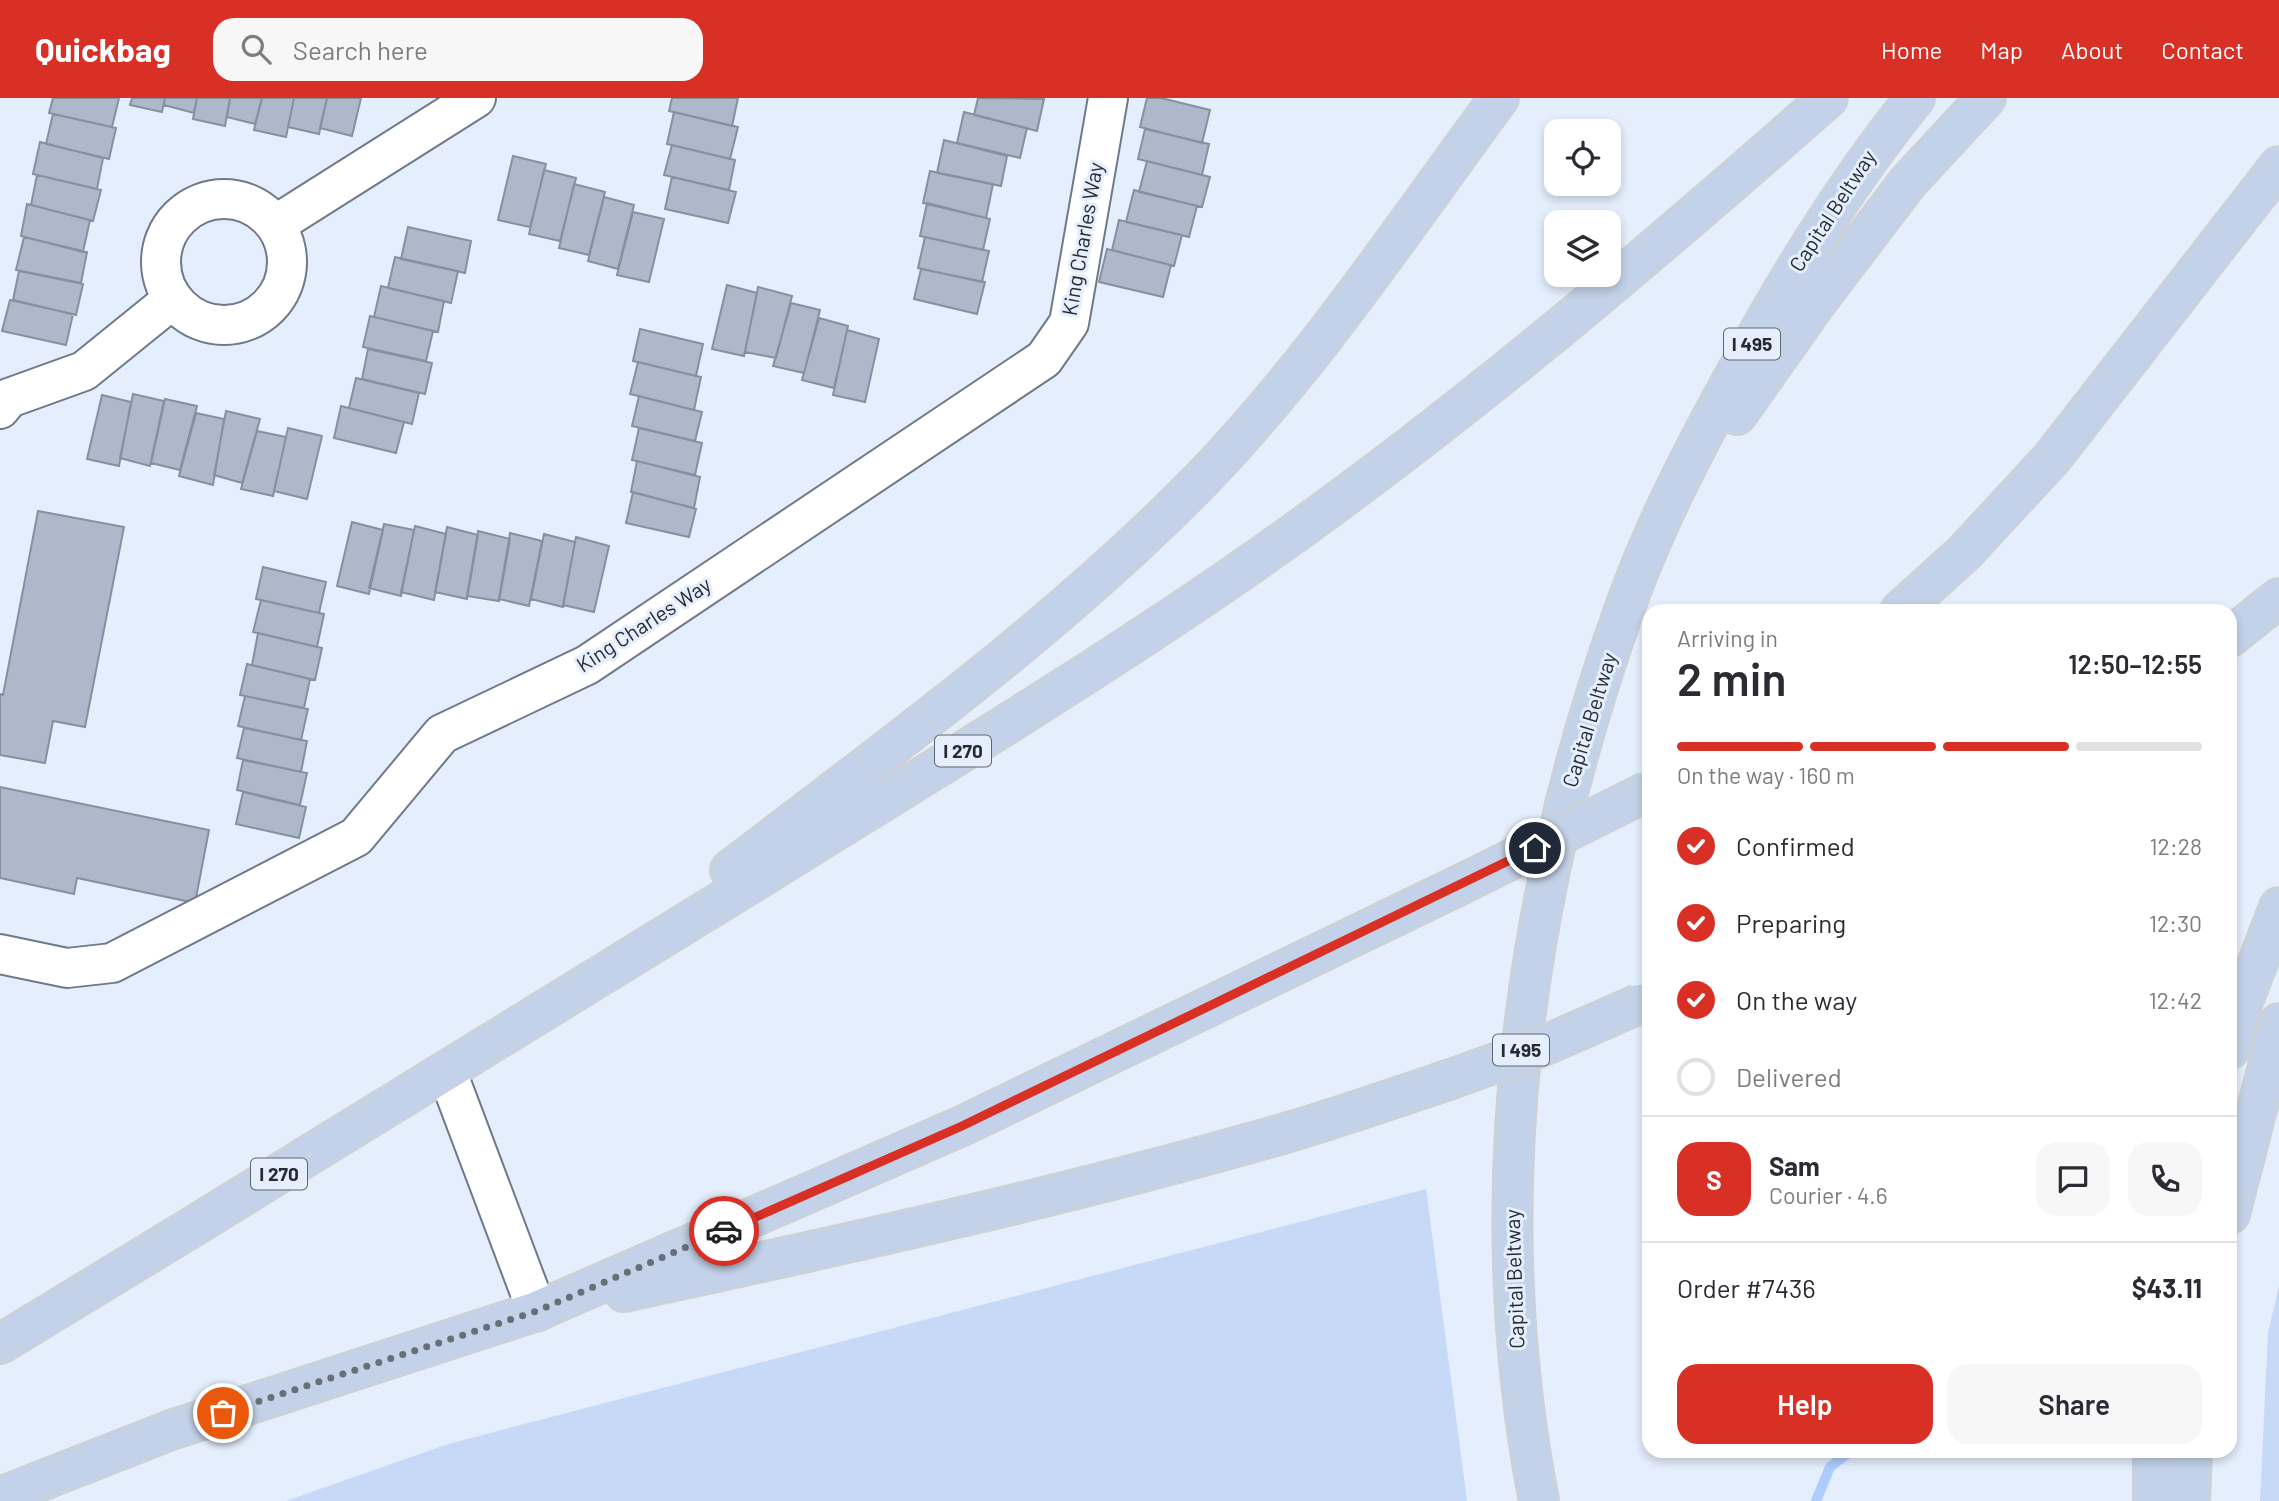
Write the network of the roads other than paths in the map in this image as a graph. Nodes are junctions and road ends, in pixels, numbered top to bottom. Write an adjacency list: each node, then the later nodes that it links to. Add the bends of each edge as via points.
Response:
1 (476, 98): 8 (street)
2 (1108, 98): 17 (street, King Charles Way, via 1069,323 1044,359 587,665 442,734 356,837 112,963 67,968)
3 (1499, 98): 18 (highway, via 1300,367 1202,479 1090,587 985,674)
4 (1828, 98): 18 (highway, I 270, via 1641,260 1360,485 1230,579 1086,674)
5 (1915, 98): 13 (highway, Capital Beltway / I 495, via 1865,159 1780,293 1669,504)
6 (1986, 98): 13 (highway, via 1908,182 1816,303 1733,421)
7 (2279, 166): 12 (highway, via 2052,458 1965,552)
8 (275, 225): 9 (street, via 287,258 285,276 260,312 218,325 185,312); 9 (street, via 262,211 229,198 194,206 169,231 162,247 160,265)
9 (173, 299): 10 (street, via 84,371 9,398)
10 (0, 409)
11 (2279, 598): 14 (highway)
12 (1908, 604)
13 (1624, 610): 29 (highway, Capital Beltway / I 495, via 1562,813 1531,960 1515,1098 1511,1234 1518,1370)
14 (2237, 631)
15 (1642, 794): 24 (highway, bridge, via 962,1126)
16 (2279, 907): 20 (highway)
17 (0, 954)
18 (557, 1003): 22 (highway, I 270)
19 (1642, 1003): 24 (highway, bridge, via 1543,1046 1290,1132 822,1249)
20 (2237, 1023)
21 (2279, 1023): 23 (highway)
22 (447, 1072): 24 (street); 25 (highway, I 270)
23 (2237, 1187)
24 (537, 1311): 28 (highway, via 171,1430)
25 (0, 1344)
26 (2153, 1458): 30 (highway)
27 (2192, 1458): 31 (highway)
28 (0, 1497)
29 (1539, 1501)
30 (2152, 1501)
31 (2190, 1501)

